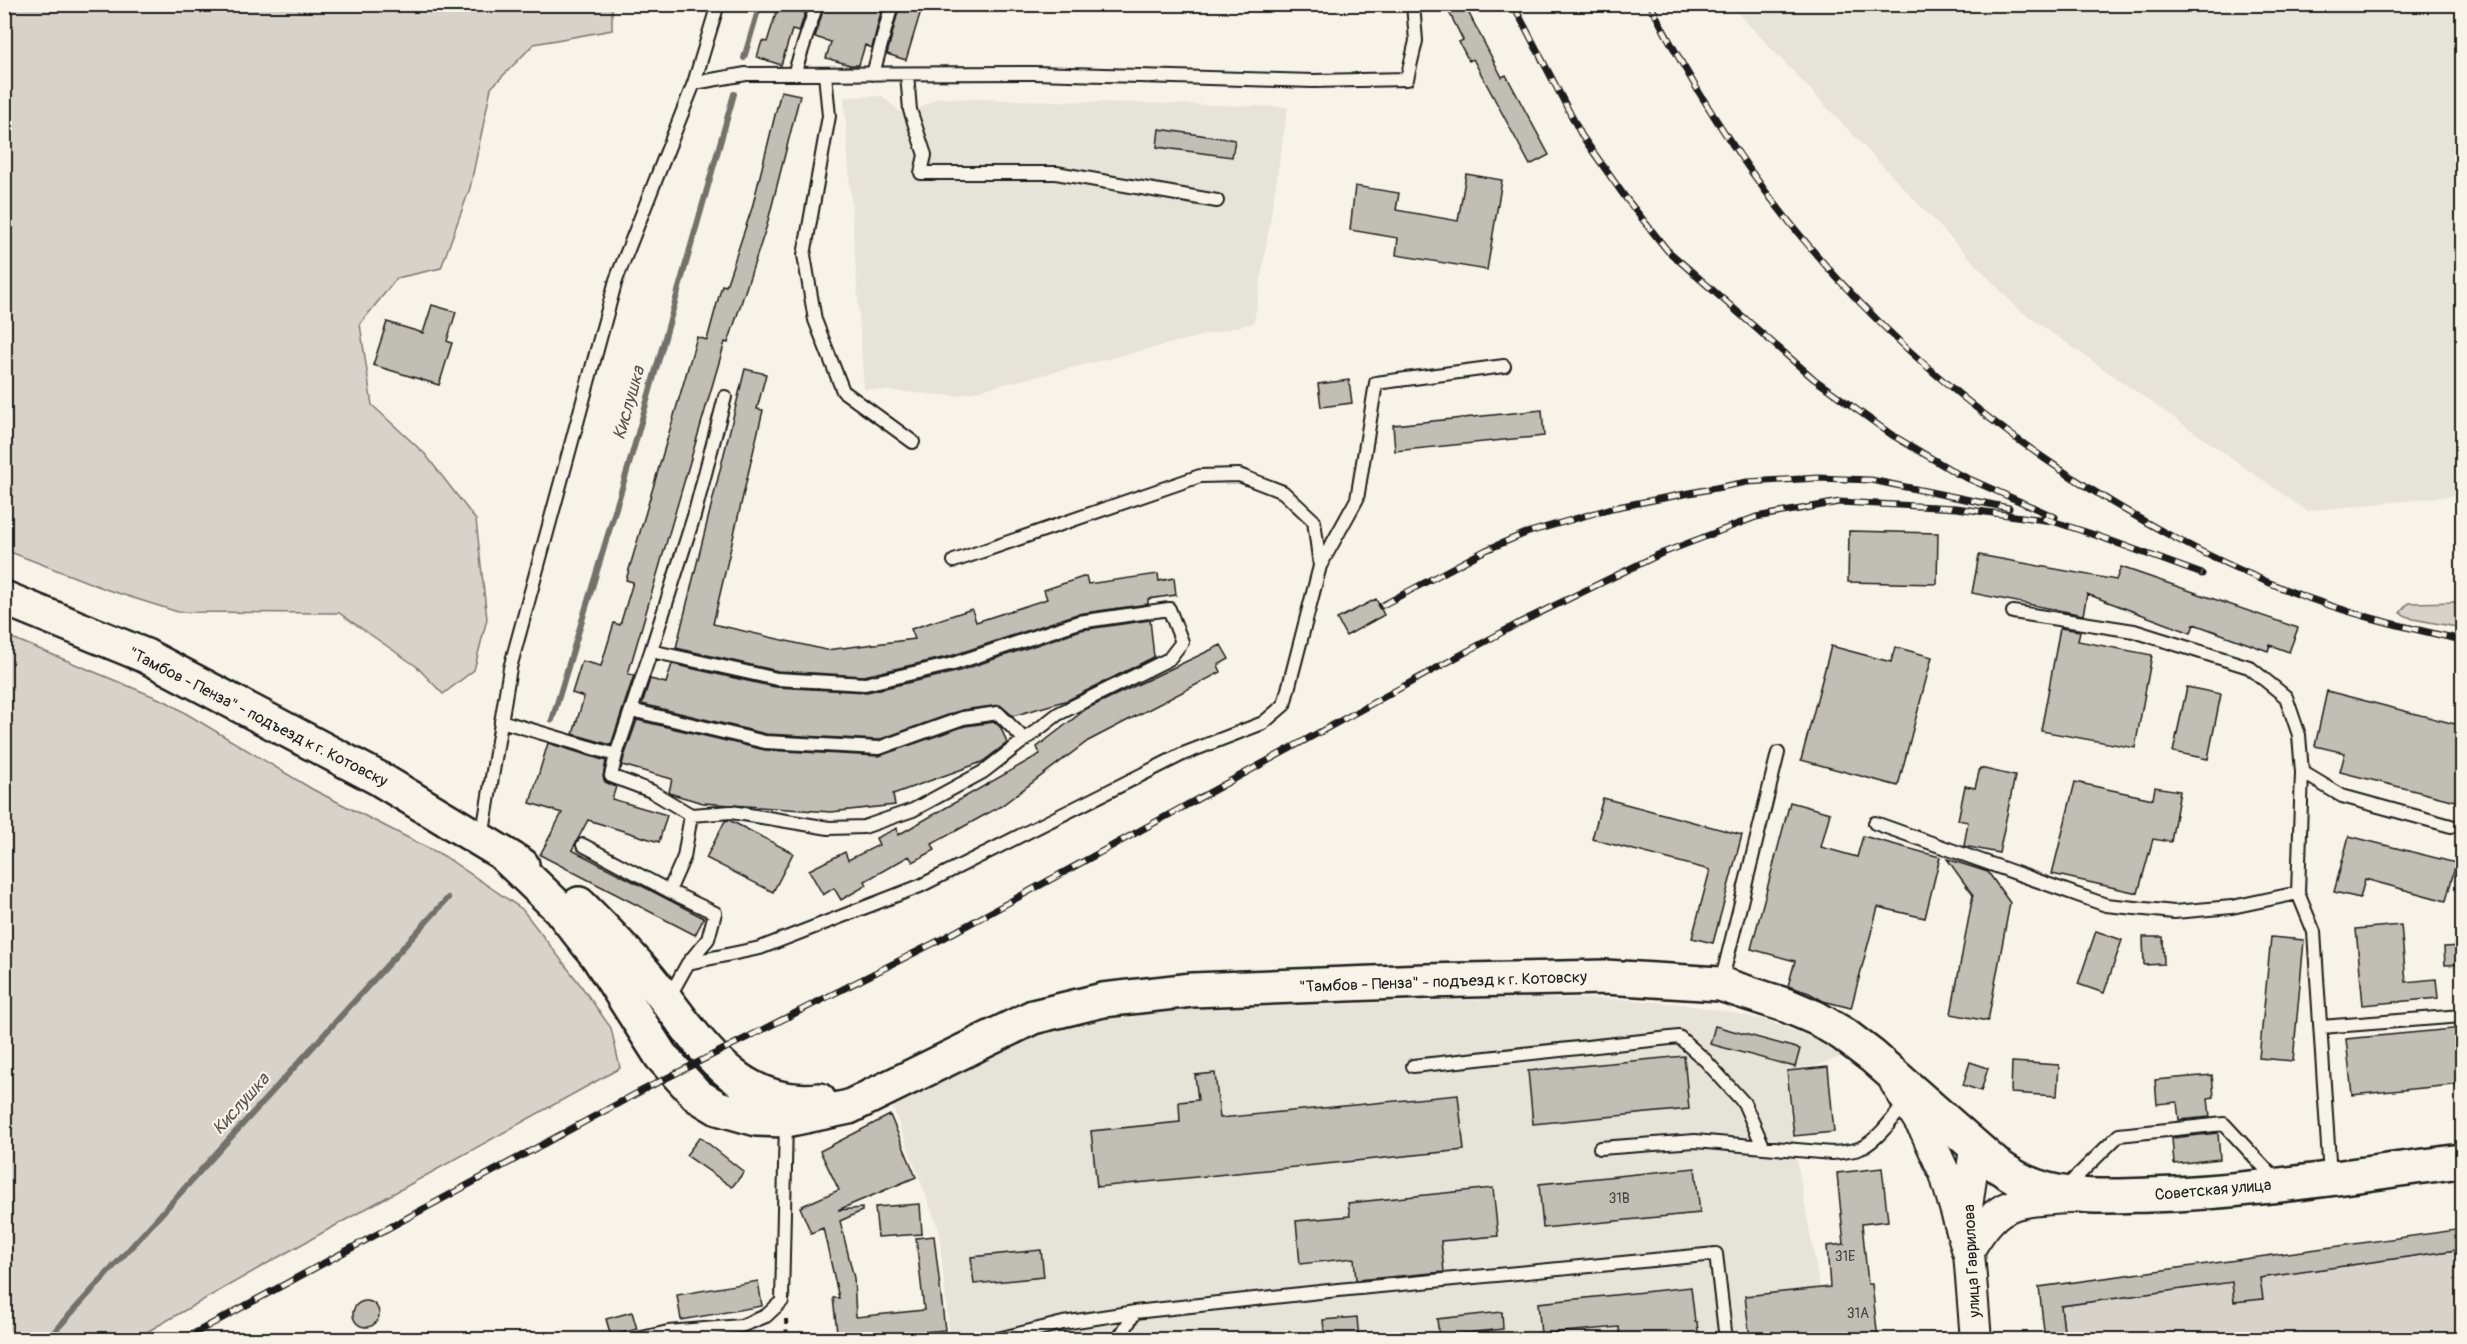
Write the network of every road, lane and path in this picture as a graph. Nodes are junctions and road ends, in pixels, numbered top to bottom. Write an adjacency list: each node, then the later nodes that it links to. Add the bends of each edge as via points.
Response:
1 (718, 4): 9 (lane)
2 (817, 4): 5 (lane)
3 (892, 4): 7 (lane)
4 (1413, 4): 8 (lane, via 1416,41 1407,79)
5 (794, 74): 6 (lane); 9 (lane, via 746,74)
6 (825, 74): 7 (lane); 13 (lane, via 829,116 804,255 815,320 843,391)
7 (873, 74): 8 (lane)
8 (907, 74): 10 (lane, via 910,110 926,155 921,173 1056,173)
9 (694, 83): 20 (lane, via 616,280 510,668)
10 (1217, 201)
11 (1504, 366): 15 (lane, via 1376,383 1357,499)
12 (725, 397): 18 (lane, via 694,516)
13 (914, 442)
14 (954, 561): 15 (lane, via 1200,476 1239,475 1283,492 1314,521)
15 (1320, 566): 32 (lane, via 1284,705 1263,723 1183,754 920,886 760,948)
16 (4, 598): 29 (main road, "Тамбов - Пенза" - подъезд к г. Котовску, via 146,656 378,778)
17 (2013, 612): 24 (lane, via 2134,631 2250,667 2286,697 2299,735)
18 (651, 651): 19 (lane); 21 (lane, via 777,679 865,684 953,664 1079,622 1169,609 1182,642 1169,659 1058,714)
19 (631, 710): 21 (lane, via 765,741 879,748 963,718 998,713); 23 (lane)
20 (501, 721): 23 (lane); 29 (lane)
21 (1024, 740): 25 (lane, via 983,772 912,810 864,827 830,828 731,812)
22 (1778, 753): 33 (lane)
23 (616, 755): 25 (lane, via 611,776 651,791)
24 (2302, 772): 27 (lane, via 2342,796); 31 (lane)
25 (691, 814): 30 (lane, via 684,857)
26 (1875, 823): 31 (lane, via 2106,905 2174,912 2232,907)
27 (2451, 826)
28 (583, 845): 30 (lane)
29 (492, 847): 34 (main road, "Тамбов - Пенза" - подъезд к г. Котовску, via 578,903 621,945); 41 (main road, "Тамбов - Пенза" - подъезд к г. Котовску, via 559,908 598,957 661,1056 698,1096 718,1108 758,1119)
30 (669, 891): 32 (lane, via 715,913 708,939)
31 (2298, 892): 36 (lane, via 2314,932)
32 (688, 963): 34 (lane)
33 (1720, 984): 38 (main road, "Тамбов - Пенза" - подъезд к г. Котовску, via 1816,1018); 39 (main road, "Тамбов - Пенза" - подъезд к г. Котовску, via 1581,978 1132,995 1033,1017)
34 (667, 1000): 39 (main road, "Тамбов - Пенза" - подъезд к г. Котовску, via 717,1063 759,1092 784,1100 810,1101)
35 (2463, 1016): 36 (lane)
36 (2320, 1027): 46 (lane)
37 (1413, 1066): 42 (lane, via 1678,1037 1744,1103)
38 (1888, 1070): 40 (street); 44 (main road, "Тамбов - Пенза" - подъезд к г. Котовску)
39 (879, 1093): 41 (main road, "Тамбов - Пенза" - подъезд к г. Котовску, via 849,1107)
40 (1907, 1101): 42 (lane, via 1862,1148 1832,1153); 50 (street, via 1945,1174)
41 (786, 1120): 52 (lane, via 782,1301 765,1316 741,1326 668,1332)
42 (1763, 1146): 43 (lane, via 1695,1140)
43 (1600, 1148)
44 (1975, 1148): 48 (main road, Советская улица, via 2017,1179); 50 (street, улица Гаврилова, via 1966,1215)
45 (2463, 1161): 46 (main road, Советская улица)
46 (2331, 1177): 47 (main road, Советская улица)
47 (2280, 1184): 48 (lane, via 2224,1124 2119,1135); 49 (main road, Советская улица, via 2199,1193)
48 (2060, 1192): 49 (main road, Советская улица)
49 (2099, 1197): 50 (street, via 2025,1201 2000,1211 1983,1225)
50 (1968, 1252): 56 (street, улица Гаврилова)
51 (1135, 1312): 53 (lane, via 1062,1323); 54 (lane); 55 (lane, via 1716,1254)
52 (633, 1340)
53 (994, 1340)
54 (1118, 1340)
55 (1726, 1340)
56 (1977, 1340)

